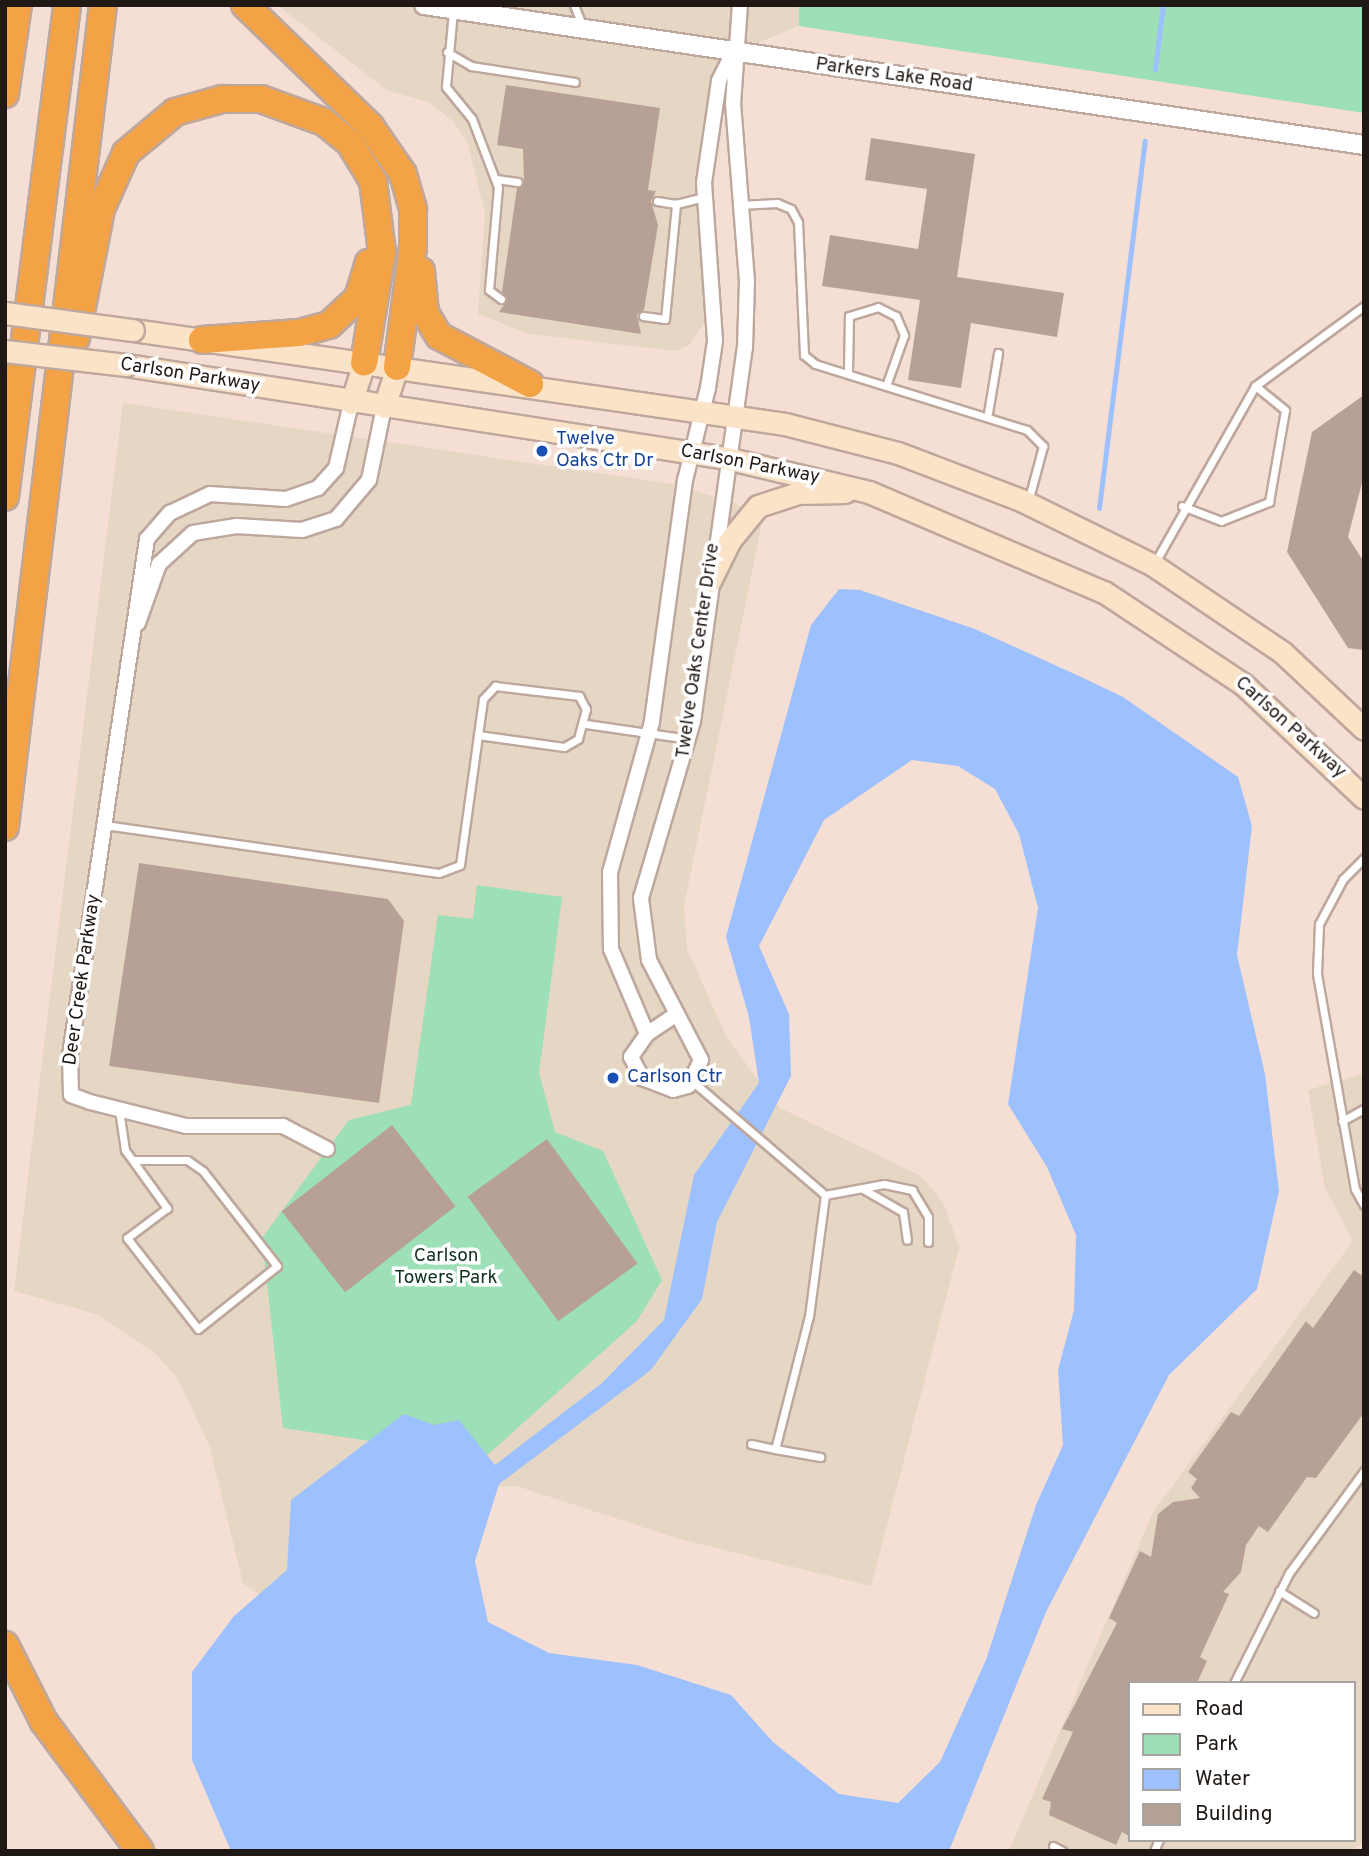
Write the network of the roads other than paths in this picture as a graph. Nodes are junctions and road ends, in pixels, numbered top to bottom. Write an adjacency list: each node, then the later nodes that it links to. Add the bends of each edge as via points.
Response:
1 (18, 5): 13 (highway)
2 (68, 5): 45 (highway)
3 (103, 5): 43 (highway)
4 (245, 5): 22 (highway, via 384,144 403,174)
5 (424, 5): 8 (street, Parkers Lake Road)
6 (574, 5): 9 (lane)
7 (740, 5): 11 (street, Twelve Oaks Center Drive)
8 (453, 10): 9 (street, Parkers Lake Road); 10 (lane)
9 (583, 28): 11 (street, Parkers Lake Road)
10 (447, 52): 12 (lane, via 471,66); 15 (lane, via 446,87 472,119)
11 (733, 52): 14 (street, Parkers Lake Road); 17 (street, Twelve Oaks Center Drive, via 719,81); 20 (street, Twelve Oaks Center Drive)
12 (575, 82)
13 (5, 94)
14 (1364, 145)
15 (496, 179): 16 (lane); 23 (lane, via 500,222 489,290)
16 (518, 182)
17 (704, 197): 19 (lane); 38 (street, Twelve Oaks Center Drive, via 715,341)
18 (657, 201): 19 (lane)
19 (676, 204): 26 (lane, via 665,319)
20 (739, 205): 32 (lane, via 791,209 798,222 804,355); 40 (street, Twelve Oaks Center Drive, via 747,317)
21 (380, 207): 27 (highway, via 363,285 340,320 299,334); 30 (highway, via 382,252); 43 (highway, via 350,143 299,109 222,99 176,112 149,129 108,186)
22 (414, 221): 31 (highway); 34 (highway, via 421,292 431,325 448,344)
23 (500, 299)
24 (1364, 306): 35 (lane)
25 (5, 313): 27 (main road, Carlson Parkway, bridge)
26 (643, 316)
27 (202, 340): 30 (main road, Carlson Parkway)
28 (5, 351): 36 (main road, Carlson Parkway, bridge, via 126,365)
29 (998, 353): 39 (lane)
30 (364, 363): 31 (main road, Carlson Parkway); 36 (main road, Deer Creek Parkway)
31 (397, 367): 34 (main road, Carlson Parkway); 37 (main road, Deer Creek Parkway)
32 (848, 372): 33 (lane); 33 (lane, via 849,316 878,307 895,316 904,335)
33 (887, 383): 39 (lane)
34 (530, 384): 38 (main road, Carlson Parkway)
35 (1255, 386): 47 (lane); 47 (lane, via 1285,410 1269,502 1221,522)
36 (351, 403): 37 (main road, Carlson Parkway); 50 (street, Deer Creek Parkway, via 336,468 318,488 286,499 210,494 159,524 139,564)
37 (384, 407): 41 (main road, Carlson Parkway); 50 (street, Deer Creek Parkway, via 369,480 342,513 302,530 236,526 193,533 159,564)
38 (704, 412): 40 (main road, Carlson Parkway); 41 (street, Twelve Oaks Center Drive)
39 (988, 413): 46 (lane, via 1040,439 1042,458)
40 (733, 416): 42 (street, Twelve Oaks Center Drive); 46 (main road, Carlson Parkway, via 847,437)
41 (692, 453): 42 (main road, Carlson Parkway); 53 (street, Twelve Oaks Center Drive)
42 (726, 458): 44 (main road, Carlson Parkway); 49 (street, Twelve Oaks Center Drive)
43 (43, 476): 58 (highway)
44 (869, 492): 49 (main road, via 798,493 758,506 730,540); 56 (main road, Carlson Parkway, via 987,537 1113,598 1264,700)
45 (5, 498)
46 (1027, 503): 48 (main road, Carlson Parkway)
47 (1182, 506): 48 (lane)
48 (1153, 565): 52 (main road, Carlson Parkway, via 1282,652)
49 (710, 581): 55 (street, Twelve Oaks Center Drive)
50 (133, 642): 57 (street, Deer Creek Parkway)
51 (586, 724): 53 (lane); 54 (lane, via 564,747); 54 (lane, via 579,696 495,686 483,699)
52 (1364, 729)
53 (649, 733): 55 (lane); 61 (street, Twelve Oaks Center Drive, via 610,872 608,907 611,949)
54 (478, 735): 57 (lane, via 460,865 439,873)
55 (689, 739): 60 (street, Twelve Oaks Center Drive, via 641,898 649,960)
56 (1364, 798)
57 (105, 825): 63 (street, Deer Creek Parkway, via 69,1055 71,1095)
58 (5, 827)
59 (1364, 858): 65 (lane, via 1343,879 1319,924 1317,974)
60 (674, 1016): 61 (street); 62 (street, Twelve Oaks Center Drive, via 698,1043 701,1060)
61 (647, 1034): 62 (street, via 631,1057 642,1078 673,1090)
62 (692, 1081): 69 (lane)
63 (118, 1106): 66 (street, Deer Creek Parkway, via 186,1126 283,1126); 67 (lane)
64 (1364, 1109): 65 (lane)
65 (1342, 1121): 70 (lane)
66 (327, 1149)
67 (133, 1160): 67 (lane, via 167,1208 127,1238 198,1329 277,1266 203,1171 187,1160)
68 (863, 1189): 69 (lane); 71 (lane, via 902,1212); 72 (lane, via 899,1185 912,1191 928,1217)
69 (825, 1195): 74 (lane, via 810,1316)
70 (1364, 1205)
71 (907, 1240)
72 (928, 1242)
73 (751, 1444): 74 (lane)
74 (775, 1448): 75 (lane)
75 (820, 1457)
76 (1364, 1471): 77 (lane)
77 (1279, 1591): 78 (lane); 80 (lane)
78 (1314, 1613)
79 (5, 1645): 82 (highway, via 44,1722)
80 (1235, 1681)
81 (1053, 1846): 83 (lane)
82 (140, 1851)
83 (1063, 1851)

